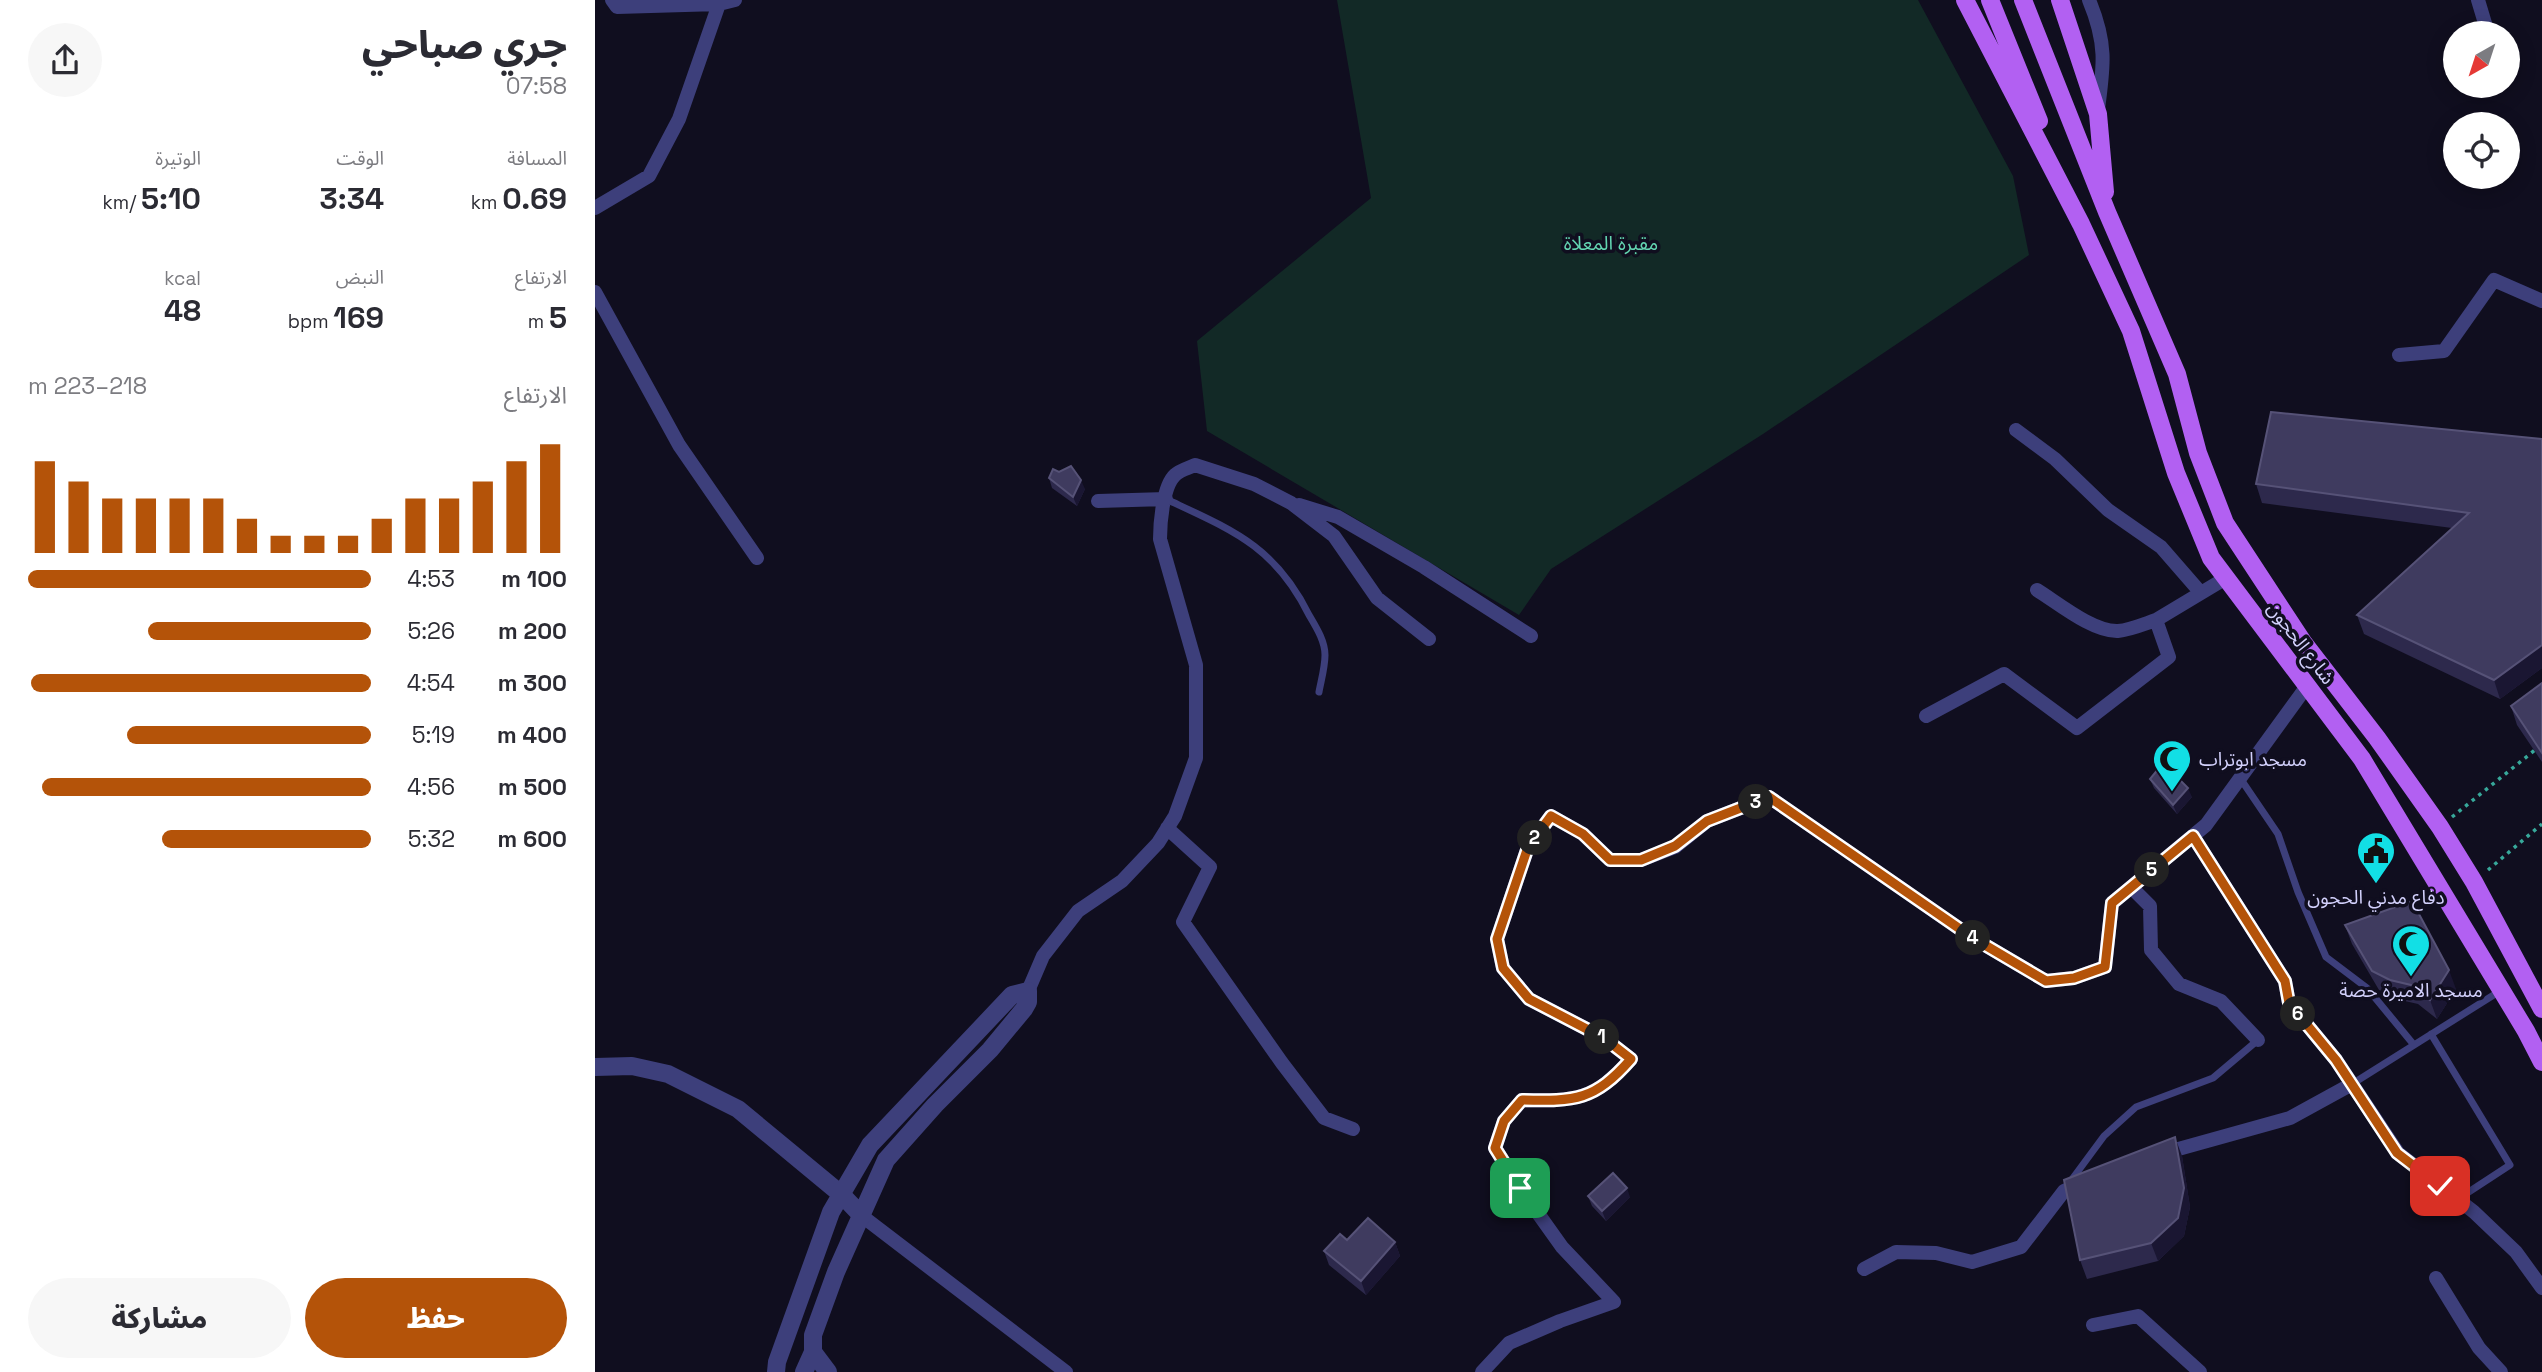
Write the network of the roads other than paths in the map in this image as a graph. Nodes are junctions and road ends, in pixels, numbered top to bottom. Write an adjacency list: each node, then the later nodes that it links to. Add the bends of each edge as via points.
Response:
1 (611, 0): 9 (street, via 617,7)
2 (735, 0): 9 (street)
3 (1965, 0): 14 (main road)
4 (1990, 0): 14 (main road)
5 (2023, 0): 13 (main road, شارع الحجون)
6 (2060, 0): 11 (main road)
7 (2089, 0): 11 (street, via 2105,58)
8 (2478, 0): 10 (street)
9 (718, 2): 12 (street, via 679,119 649,177)
10 (2484, 21)
11 (2098, 114): 13 (main road)
12 (595, 208)
13 (2107, 212): 38 (main road, شارع الحجون, via 2177,374 2198,453 2225,523 2303,642 2440,827)
14 (2081, 224): 23 (main road, شارع الحجون, via 2131,331 2181,485 2211,558)
15 (595, 292): 22 (street, via 679,445)
16 (2542, 301): 17 (street, via 2494,280 2444,351)
17 (2399, 355)
18 (2016, 430): 25 (street, via 2055,458 2108,510 2161,547)
19 (1166, 499): 20 (street); 21 (street, via 1176,474 1195,465 1254,484); 30 (lane, via 1226,527 1276,564 1322,640 1325,655); 33 (street, via 1160,539 1196,665 1196,758)
20 (1098, 501)
21 (1291, 503): 27 (street, via 1338,517); 28 (street, via 1334,536 1377,597)
22 (757, 558)
23 (2226, 578): 25 (street); 29 (main road, شارع الحجون)
24 (2038, 590): 26 (street, via 2085,620 2111,630)
25 (2201, 593): 26 (street)
26 (2156, 621): 31 (street, via 2169,657 2077,728 2004,674)
27 (1531, 636)
28 (1429, 639)
29 (2307, 686): 32 (street); 36 (main road, شارع الحجون, via 2362,759)
30 (1319, 692)
31 (1926, 716)
32 (2240, 777): 34 (street); 41 (lane, via 2278,834 2326,957 2367,988)
33 (1167, 828): 37 (street, via 1122,880 1078,911 1043,956); 45 (street, via 1210,867 1183,922 1324,1118)
34 (2193, 836): 35 (street); 44 (street, via 2285,981 2289,1003)
35 (2131, 887): 40 (street, via 2150,906 2151,950 2179,984 2221,1001); 61 (street, via 2112,903 2105,967 2074,978 2046,981 1973,938 1769,797 1707,821 1675,846 1641,860 1610,860 1583,834 1551,816 1528,847 1497,939 1503,968 1529,999 1604,1038 1631,1059 1611,1081 1578,1099 1522,1100 1504,1121 1495,1148 1562,1247 1614,1302 1509,1343)
36 (2501, 990): 39 (lane); 42 (main road, شارع الحجون)
37 (1028, 991): 49 (street, via 1012,995 870,1145); 51 (street, via 1024,1009 990,1050 886,1160)
38 (2542, 1009)
39 (2431, 1034): 41 (lane); 50 (lane, via 2510,1166)
40 (2257, 1040): 48 (lane, via 2213,1078 2136,1107 2103,1136)
41 (2414, 1045): 44 (lane)
42 (2542, 1062)
43 (595, 1067): 49 (street, via 632,1066 668,1074 738,1109)
44 (2352, 1084): 46 (street, via 2290,1118); 50 (street, via 2397,1153)
45 (1353, 1129)
46 (2151, 1157)
47 (2101, 1175): 48 (street)
48 (2064, 1191): 52 (street, via 2021,1247 1972,1262 1936,1253 1896,1252)
49 (842, 1195): 51 (street); 57 (street, via 831,1212)
50 (2457, 1200): 54 (street, via 2516,1252)
51 (862, 1216): 56 (street, via 813,1335); 60 (street)
52 (1864, 1269)
53 (2436, 1278): 63 (street, via 2479,1348)
54 (2542, 1289)
55 (2093, 1325): 62 (street, via 2138,1316)
56 (813, 1352): 58 (street); 59 (street)
57 (775, 1372)
58 (804, 1372)
59 (828, 1372)
60 (1066, 1372)
61 (1482, 1372)
62 (2200, 1372)
63 (2501, 1372)

